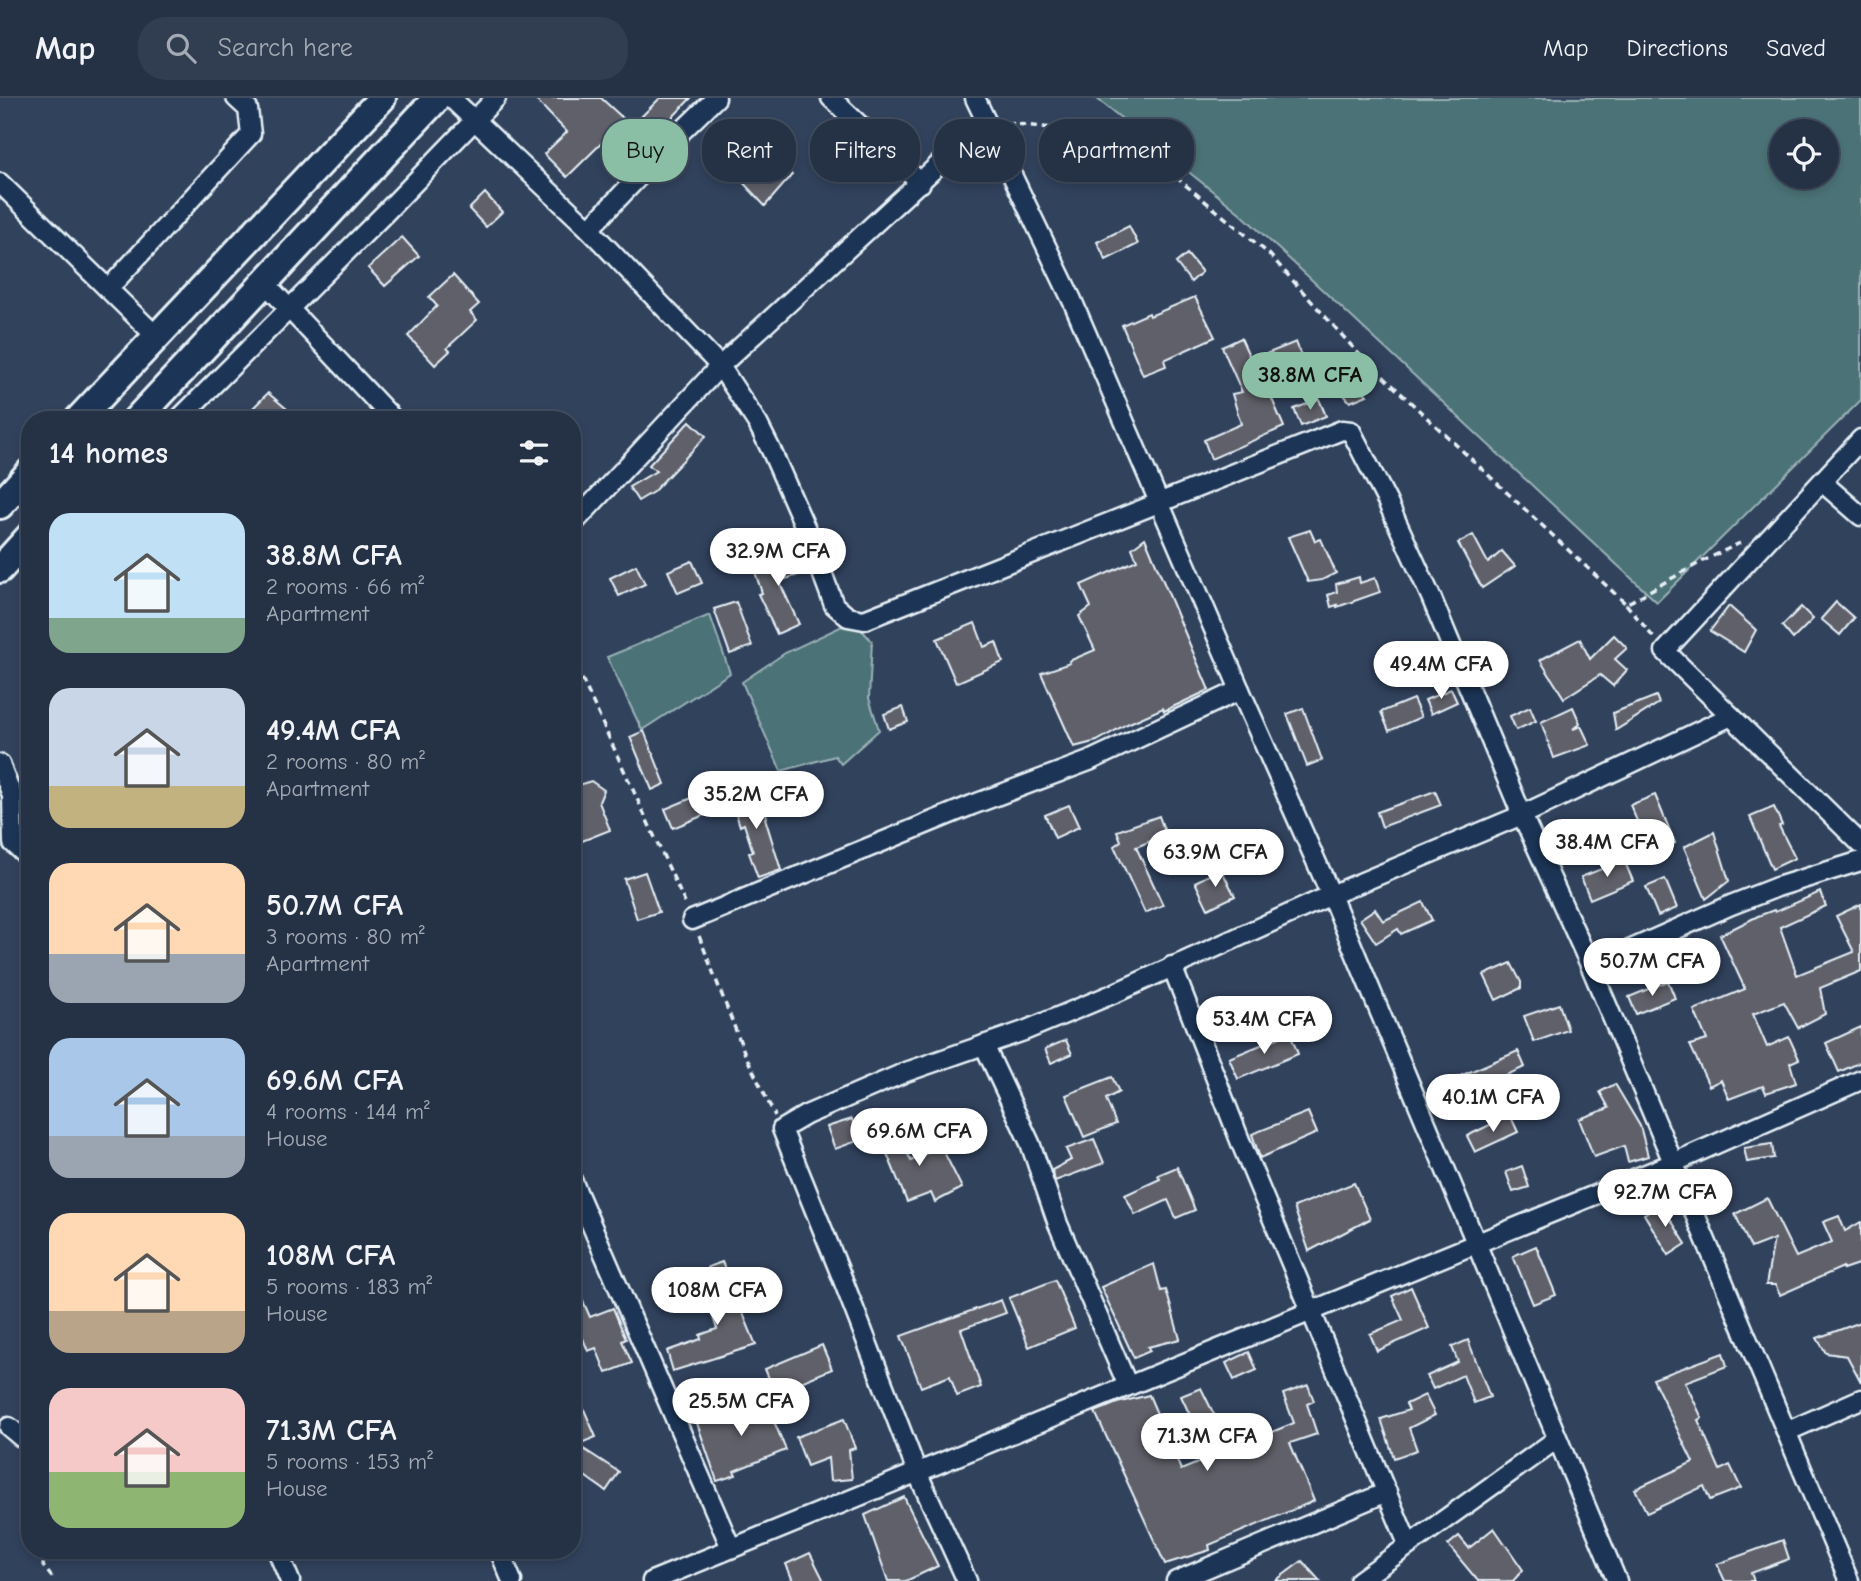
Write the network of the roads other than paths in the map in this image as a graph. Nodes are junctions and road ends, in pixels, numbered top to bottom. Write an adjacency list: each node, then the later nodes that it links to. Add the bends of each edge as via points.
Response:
1 (236, 98): 17 (street, via 248,109 251,135)
2 (382, 98): 19 (highway)
3 (437, 98): 16 (highway)
4 (451, 98): 10 (street)
5 (496, 98): 10 (street)
6 (716, 98): 15 (street)
7 (831, 98): 14 (street)
8 (975, 98): 9 (street)
9 (985, 119)
10 (476, 120): 15 (street); 18 (street)
11 (934, 171): 14 (street)
12 (1015, 182): 30 (street, via 1072,300)
13 (0, 183): 17 (street)
14 (921, 183): 20 (street)
15 (589, 229): 20 (street)
16 (265, 283): 18 (street); 24 (highway)
17 (108, 289): 19 (street)
18 (290, 307): 25 (street); 26 (street)
19 (157, 337): 21 (highway)
20 (720, 366): 30 (street, via 772,452 834,605 855,620); 32 (street)
21 (101, 395): 22 (highway); 23 (highway)
22 (86, 411)
23 (123, 411)
24 (144, 411)
25 (187, 411)
26 (386, 411)
27 (1861, 439): 29 (street)
28 (21, 482): 31 (highway)
29 (1822, 482): 33 (street); 37 (street, via 1665,651)
30 (1159, 504): 36 (street); 39 (street, via 1342,430 1350,431 1431,597)
31 (0, 505)
32 (581, 515)
33 (1861, 516)
34 (21, 546): 35 (highway)
35 (0, 569)
36 (1240, 690): 44 (street); 45 (street, via 1089,761)
37 (1731, 716): 39 (street); 41 (street)
38 (0, 764): 40 (street, via 12,794)
39 (1522, 815): 44 (street); 47 (street)
40 (6, 844): 42 (street)
41 (1861, 844)
42 (21, 853)
43 (1861, 861): 47 (street, via 1731,905)
44 (1331, 895): 46 (street); 52 (street)
45 (692, 920)
46 (1172, 966): 48 (street); 53 (street)
47 (1591, 967): 50 (street)
48 (984, 1045): 54 (street, via 1030,1143 1058,1224); 60 (street, via 906,1072 782,1129)
49 (1861, 1080): 50 (street)
50 (1673, 1163): 52 (street); 57 (street)
51 (581, 1220): 63 (street)
52 (1478, 1243): 53 (street); 59 (street)
53 (1313, 1310): 54 (street); 61 (street)
54 (1128, 1386): 60 (street)
55 (1861, 1399): 57 (street)
56 (9, 1427): 58 (street)
57 (1786, 1432): 73 (street)
58 (21, 1437)
59 (1558, 1439): 62 (street); 72 (street)
60 (917, 1472): 63 (street); 69 (street)
61 (1387, 1492): 62 (street); 70 (street)
62 (1408, 1544): 71 (street)
63 (731, 1548): 68 (street)
64 (281, 1559): 66 (street)
65 (503, 1559): 67 (street)
66 (290, 1581)
67 (512, 1581)
68 (652, 1581)
69 (967, 1581)
70 (1176, 1581)
71 (1359, 1581)
72 (1617, 1581)
73 (1849, 1581)

